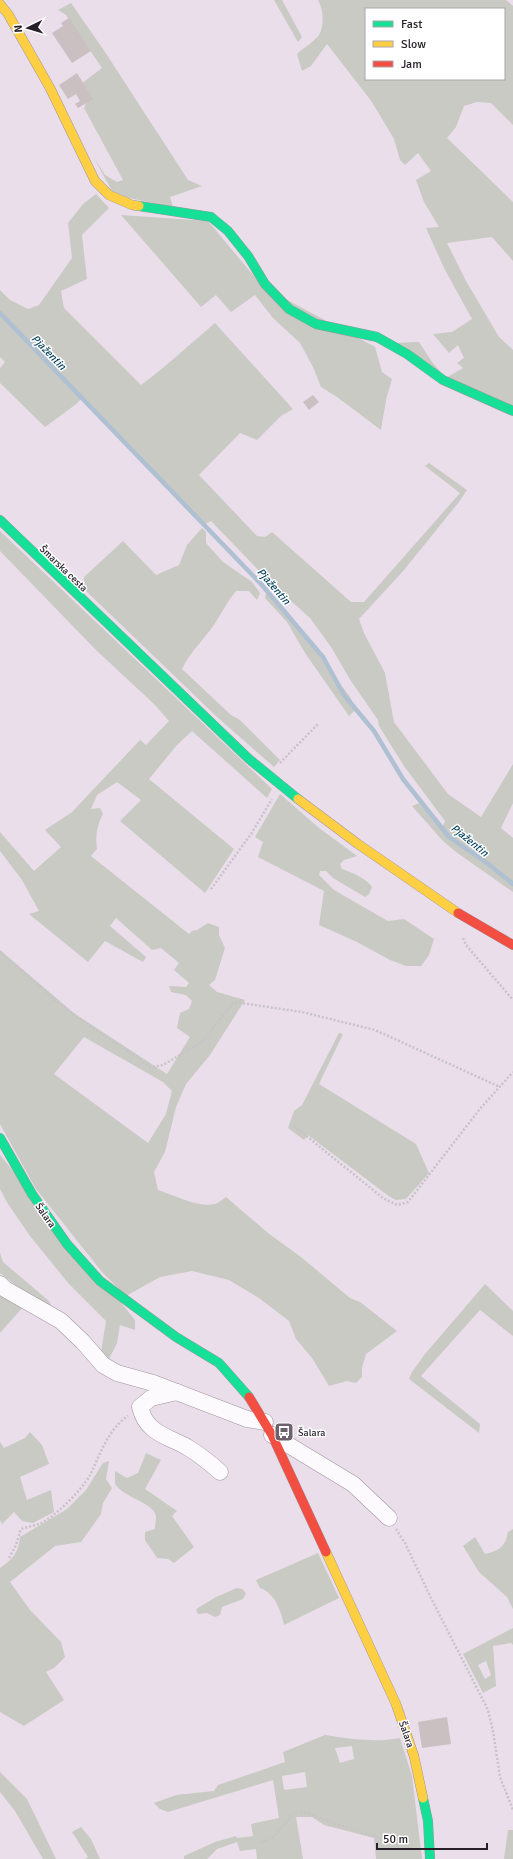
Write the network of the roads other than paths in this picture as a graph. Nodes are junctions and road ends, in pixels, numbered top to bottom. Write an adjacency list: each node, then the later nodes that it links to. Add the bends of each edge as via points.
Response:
1 (0, 4): 2 (street, via 50,88 95,181 109,195 132,205 211,217 228,232 248,256 265,284 289,309 316,324 377,337 407,354 443,380)
2 (513, 411)
3 (0, 520): 4 (street, Šmarska cesta, via 249,759 280,785 358,844 454,911)
4 (513, 945)
5 (0, 1138): 8 (street, Šalara, via 32,1194 66,1244 100,1281 176,1337 219,1363 244,1389)
6 (0, 1284): 7 (street, via 61,1321 103,1365 117,1373)
7 (177, 1392): 8 (street); 9 (street, via 151,1398 140,1407 142,1418 158,1434 206,1459)
8 (269, 1429): 10 (street, via 353,1484); 11 (street, Šalara, via 396,1704 414,1756 428,1821)
9 (220, 1472)
10 (389, 1518)
11 (430, 1859)

